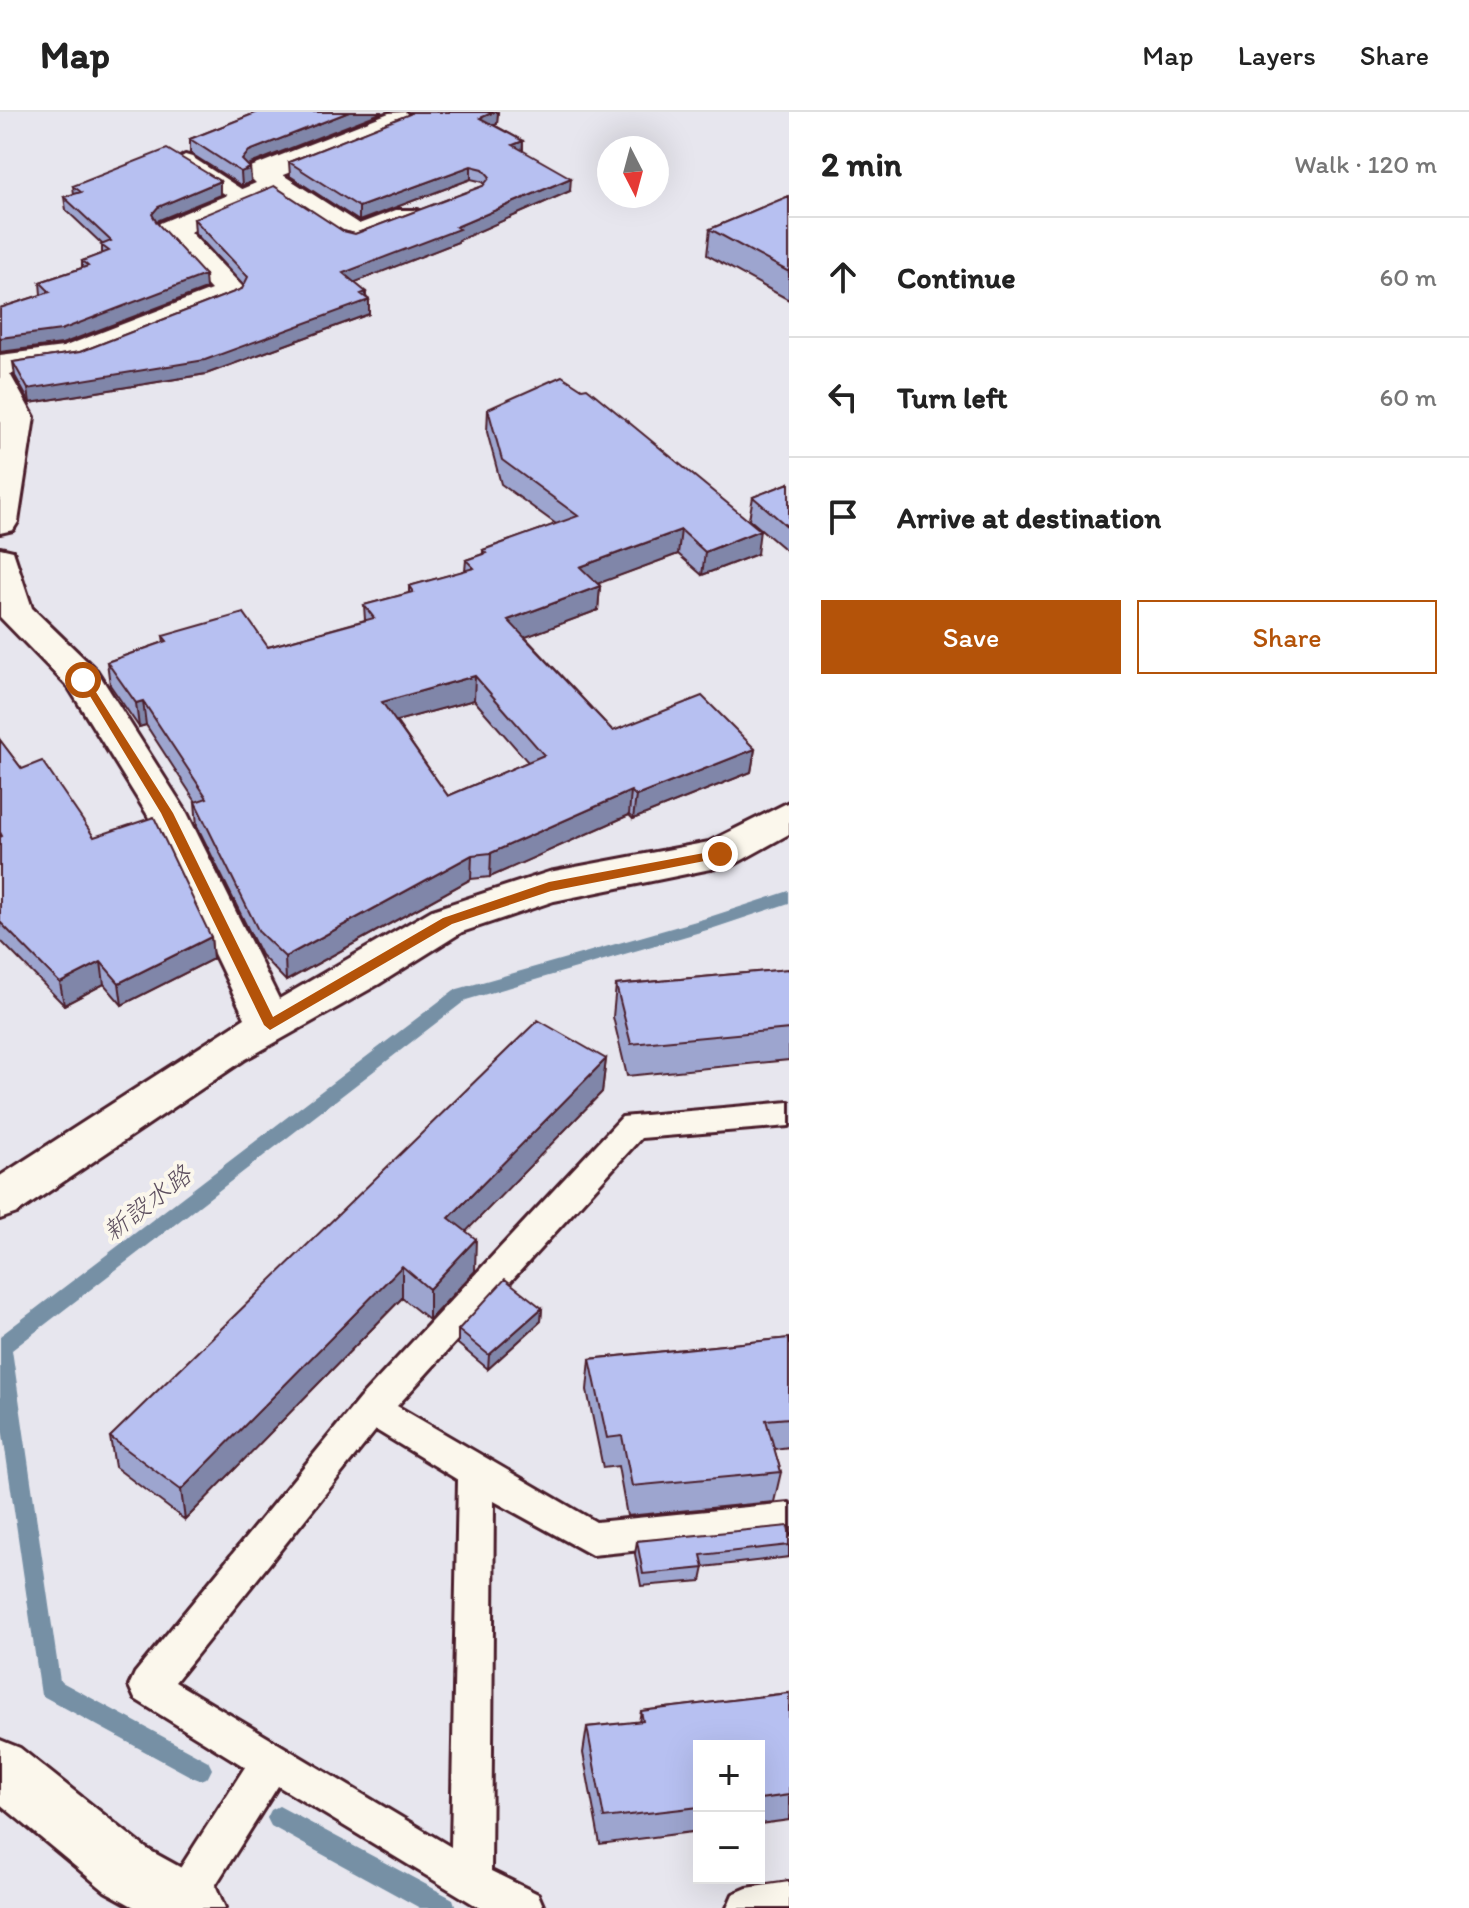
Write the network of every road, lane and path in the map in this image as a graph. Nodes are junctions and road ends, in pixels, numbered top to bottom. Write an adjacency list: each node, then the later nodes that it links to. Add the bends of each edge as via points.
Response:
1 (399, 119): 3 (street, via 261,173)
2 (177, 156): 4 (lane)
3 (278, 184): 4 (street); 5 (street, via 356,236)
4 (245, 198): 6 (street, via 171,229 231,293 69,356)
5 (429, 208)
6 (0, 365)
7 (0, 381): 8 (street, via 17,417)
8 (0, 522)
9 (0, 559): 11 (street, via 15,612 83,680 167,813)
10 (789, 816): 11 (street, via 720,854 549,887 447,921)
11 (270, 1025): 13 (street)
12 (789, 1114): 14 (lane, via 633,1126)
13 (0, 1200)
14 (372, 1409): 15 (lane); 17 (lane, via 148,1686)
15 (476, 1472): 16 (lane, via 592,1539); 19 (lane)
16 (789, 1519)
17 (272, 1760): 19 (lane); 21 (lane)
18 (0, 1768): 21 (street, via 126,1870)
19 (471, 1882): 22 (lane)
20 (789, 1902): 23 (lane)
21 (189, 1905)
22 (524, 1908)
23 (747, 1908)

